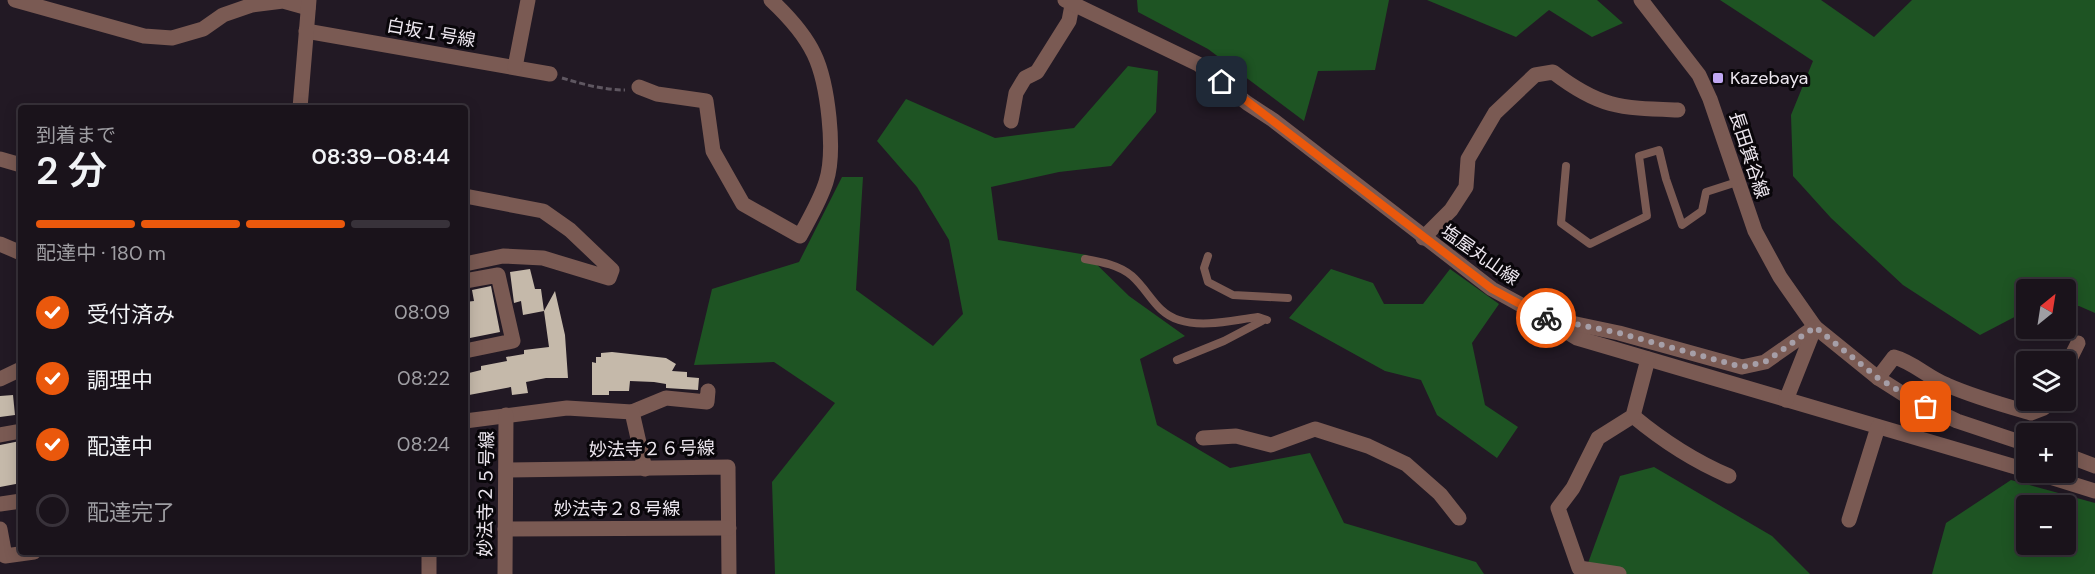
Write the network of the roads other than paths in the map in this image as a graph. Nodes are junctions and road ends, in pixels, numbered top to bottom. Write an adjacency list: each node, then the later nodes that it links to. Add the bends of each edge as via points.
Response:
1 (15, 0): 6 (street)
2 (528, 0): 9 (street)
3 (771, 0): 11 (street, via 814,54 828,103 831,160 819,200 800,236 743,204 713,151 706,101 657,94)
4 (1641, 0): 18 (street, 長田箕谷線, via 1699,75)
5 (1070, 1): 14 (street, via 1069,21 1037,72 1024,78 1016,93); 20 (street, 塩屋丸山線, via 1210,72)
6 (51, 4): 7 (street, via 144,36 172,38 203,29 223,15 252,5 283,1)
7 (309, 4): 8 (street)
8 (306, 31): 9 (street, 白坂１号線); 12 (street)
9 (515, 67): 10 (street, 白坂１号線)
10 (550, 74)
11 (639, 87)
12 (300, 105)
13 (1678, 110): 20 (street, via 1600,103 1553,72 1535,75 1495,112 1468,159 1466,186 1451,210)
14 (1011, 121)
15 (0, 159): 16 (street)
16 (18, 164)
17 (1566, 166): 18 (lane, via 1561,223 1590,244 1647,216 1639,156 1659,150 1682,225 1702,211 1706,192)
18 (1737, 182): 29 (street, 長田箕谷線, via 1767,257)
19 (468, 197): 25 (street, via 543,211 570,230 612,270 609,278 543,258 504,255)
20 (1423, 238): 28 (street, 塩屋丸山線, via 1492,289)
21 (0, 244): 22 (street)
22 (18, 252)
23 (1208, 256): 27 (lane, via 1204,268 1208,282 1233,295)
24 (1085, 258): 34 (lane, via 1115,265 1132,276 1160,310 1179,320 1198,324 1258,317 1267,320)
25 (468, 263)
26 (468, 280): 31 (street, via 498,275 513,341)
27 (1288, 298)
28 (1544, 317): 29 (street, via 1742,367 1765,362); 33 (street, 塩屋丸山線, via 1577,338)
29 (1815, 327): 36 (street, 長田箕谷線); 39 (street)
30 (2078, 343): 32 (street)
31 (468, 350)
32 (2074, 351)
33 (1648, 359): 39 (street, 塩屋丸山線); 43 (street)
34 (1177, 360)
35 (18, 370): 37 (street)
36 (1878, 378): 40 (street, via 1894,357 1907,360 1918,371 1945,385); 49 (street, 長田箕谷線, via 1948,418)
37 (0, 379)
38 (708, 391): 41 (street, via 706,402 666,398)
39 (1786, 400): 45 (street, 塩屋丸山線)
40 (2016, 408)
41 (633, 412): 42 (street, via 567,408); 53 (street)
42 (506, 415): 44 (street); 54 (street, 妙法寺２５号線)
43 (1634, 416): 55 (street, via 1659,438 1700,464); 70 (street, via 1598,438 1573,488 1558,508 1579,568)
44 (468, 421)
45 (1878, 427): 52 (street, 塩屋丸山線); 61 (street)
46 (18, 432): 47 (street)
47 (0, 435)
48 (1203, 438): 60 (street, via 1236,436 1271,445 1315,429 1368,446 1406,464 1440,494)
49 (2016, 441)
50 (2076, 459): 51 (street)
51 (2095, 466)
52 (2016, 467)
53 (645, 469): 54 (street, 妙法寺２６号線); 62 (street, 妙法寺２６号線, via 728,467)
54 (506, 470): 64 (street, 妙法寺２５号線)
55 (1729, 476)
56 (2071, 483): 57 (street)
57 (2095, 490)
58 (18, 501): 59 (street)
59 (0, 504)
60 (1459, 518)
61 (1849, 519)
62 (729, 528): 64 (street, 妙法寺２８号線); 69 (street, 妙法寺２６号線)
63 (0, 529): 65 (street, via 5,556)
64 (505, 529): 68 (street, 妙法寺２５号線)
65 (18, 554)
66 (429, 555): 67 (street)
67 (429, 574)
68 (505, 574)
69 (729, 574)
70 (1619, 574)

